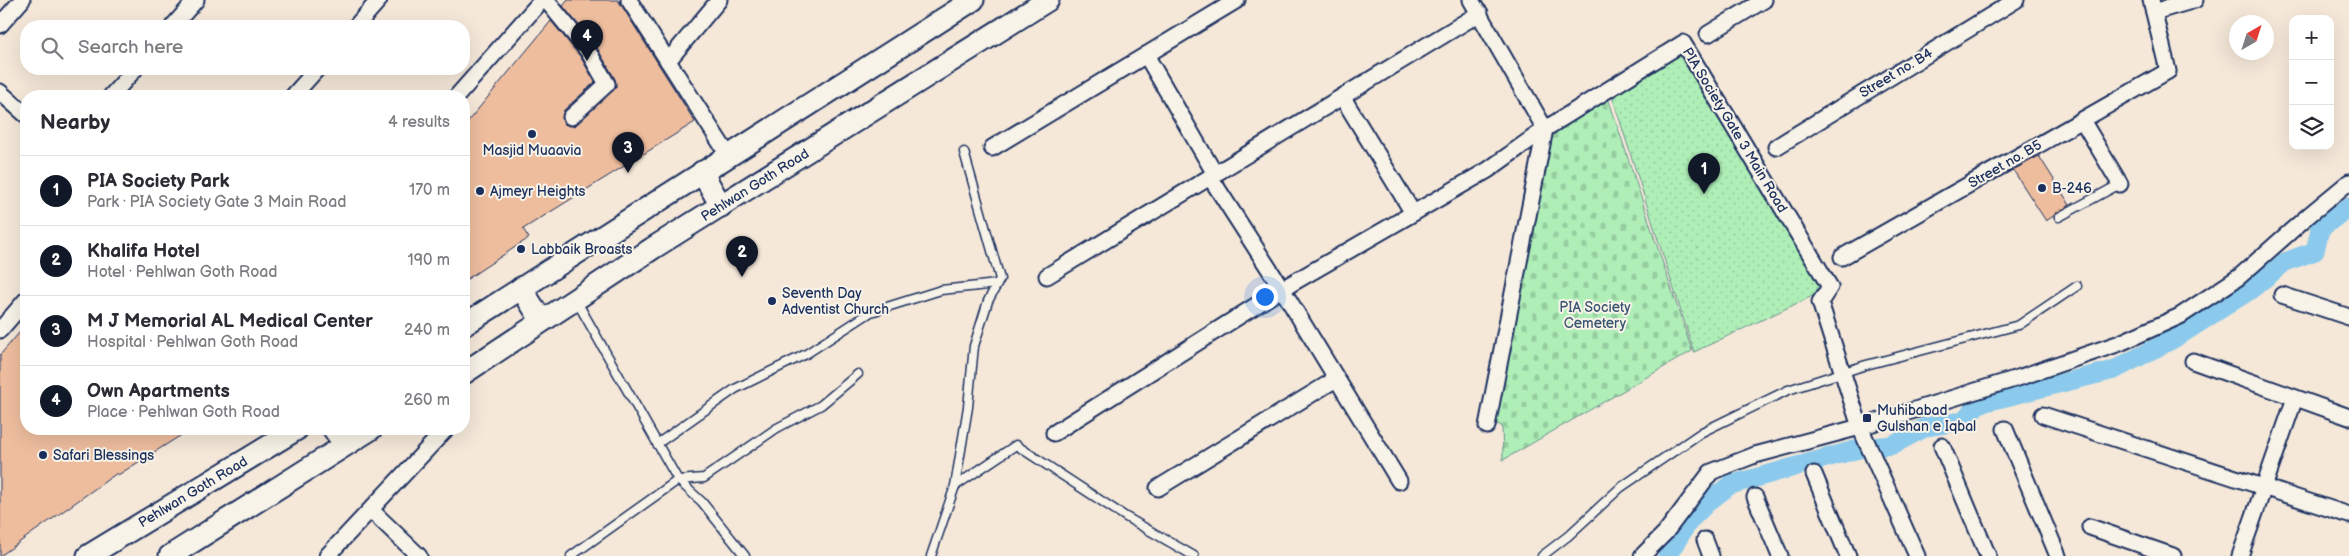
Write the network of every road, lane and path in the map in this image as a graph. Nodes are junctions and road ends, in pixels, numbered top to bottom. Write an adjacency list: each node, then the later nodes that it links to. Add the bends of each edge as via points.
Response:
1 (22, 0): 18 (street)
2 (196, 0): 16 (street)
3 (379, 0): 17 (street)
4 (544, 0): 26 (street); 30 (street, via 588,51 607,84)
5 (629, 0): 21 (street)
6 (719, 0): 21 (street)
7 (973, 0): 36 (main road)
8 (1048, 0): 41 (main road, Pehlwan Goth Road)
9 (1237, 0): 20 (street)
10 (1472, 0): 15 (street)
11 (1764, 0): 19 (street)
12 (2016, 0): 33 (street, Street no. B4)
13 (2195, 0): 14 (street)
14 (2152, 6): 31 (street, Street no. B5, via 2168,71)
15 (1480, 13): 28 (street); 32 (street)
16 (178, 20)
17 (361, 20)
18 (0, 25)
19 (1708, 34)
20 (1146, 55): 34 (street); 38 (street)
21 (668, 61): 36 (street)
22 (130, 75): 24 (street)
23 (312, 75): 25 (street)
24 (116, 90)
25 (299, 90)
26 (462, 90)
27 (0, 92): 29 (street)
28 (1343, 98): 38 (street); 42 (street)
29 (20, 110)
30 (571, 117)
31 (2082, 120): 40 (street); 44 (street, Street no. B5)
32 (1545, 129): 42 (street, via 1488,170); 59 (street, PIA Society Gate 3 Main Road, via 1683,43 1830,287 1820,302); 65 (street)
33 (1776, 147)
34 (992, 148)
35 (964, 152): 46 (lane, via 1000,278)
36 (728, 155): 37 (main road)
37 (702, 172): 41 (main road); 48 (main road)
38 (1213, 175): 45 (street); 49 (street)
39 (2349, 182): 68 (street, via 2239,277 2180,316 2093,352)
40 (2120, 184): 43 (lane)
41 (721, 206): 51 (main road, Pehlwan Goth Road)
42 (1413, 213): 49 (street)
43 (2059, 217)
44 (1842, 257)
45 (1048, 276)
46 (997, 284): 73 (lane, via 942,290 871,312 806,354 735,389); 79 (lane, via 988,301 974,346)
47 (2077, 286): 59 (lane, via 2019,325)
48 (521, 288): 54 (main road); 55 (main road)
49 (1282, 288): 61 (street); 67 (street)
50 (2282, 295): 53 (street)
51 (576, 300): 55 (main road, Pehlwan Goth Road); 73 (lane)
52 (20, 307): 56 (street)
53 (2349, 317)
54 (470, 321)
55 (542, 321): 58 (main road, Pehlwan Goth Road)
56 (0, 330)
57 (2193, 361): 62 (street)
58 (470, 369)
59 (1844, 372): 68 (street); 95 (lane, via 1788,390 1702,432 1620,488)
60 (858, 374): 77 (lane, via 821,405 777,428 704,478)
61 (1336, 379): 78 (street); 81 (street)
62 (2295, 398): 64 (street); 80 (street)
63 (2043, 415): 80 (street)
64 (2349, 417)
65 (1487, 426)
66 (2005, 428): 102 (street)
67 (1054, 433)
68 (1863, 433): 96 (street, via 1756,455 1712,472 1665,533); 100 (street)
69 (287, 435): 87 (main road, Pehlwan Goth Road)
70 (335, 435): 74 (street)
71 (361, 435): 74 (main road)
72 (440, 435): 83 (street)
73 (657, 444): 77 (lane)
74 (343, 446): 88 (main road)
75 (1942, 446): 101 (street)
76 (1814, 474): 99 (street)
77 (678, 480): 91 (lane); 92 (lane, via 702,502)
78 (1399, 481)
79 (955, 486): 93 (lane); 94 (lane, via 1016,445 1126,517)
80 (2264, 487): 84 (street); 104 (street)
81 (1158, 488)
82 (1755, 497): 98 (street)
83 (371, 510): 89 (street); 90 (street)
84 (2349, 515)
85 (2090, 527): 103 (street)
86 (1705, 540): 97 (street)
87 (88, 556)
88 (170, 556)
89 (328, 556)
90 (419, 556)
91 (571, 556)
92 (745, 556)
93 (931, 556)
94 (1194, 556)
95 (1542, 556)
96 (1642, 556)
97 (1711, 556)
98 (1780, 556)
99 (1848, 556)
100 (1917, 556)
101 (1988, 556)
102 (2058, 556)
103 (2173, 556)
104 (2240, 556)

